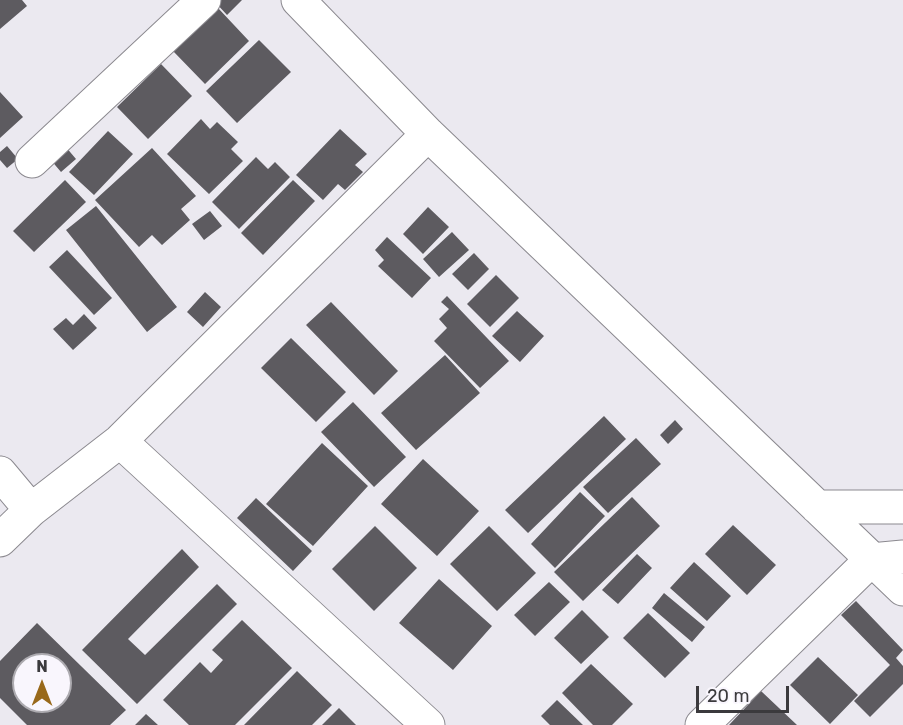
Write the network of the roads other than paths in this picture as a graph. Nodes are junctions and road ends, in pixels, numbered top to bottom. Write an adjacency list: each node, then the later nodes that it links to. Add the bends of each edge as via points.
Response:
1 (204, 0): 4 (street)
2 (298, 0): 3 (street)
3 (428, 134): 5 (street); 7 (street)
4 (32, 161)
5 (120, 441): 9 (street); 14 (street)
6 (0, 473): 9 (street)
7 (817, 507): 8 (street); 12 (street)
8 (903, 507)
9 (31, 510): 10 (street)
10 (0, 540)
11 (903, 557): 12 (street)
12 (871, 560): 13 (street); 15 (street)
13 (903, 590)
14 (420, 723)
15 (702, 725)

